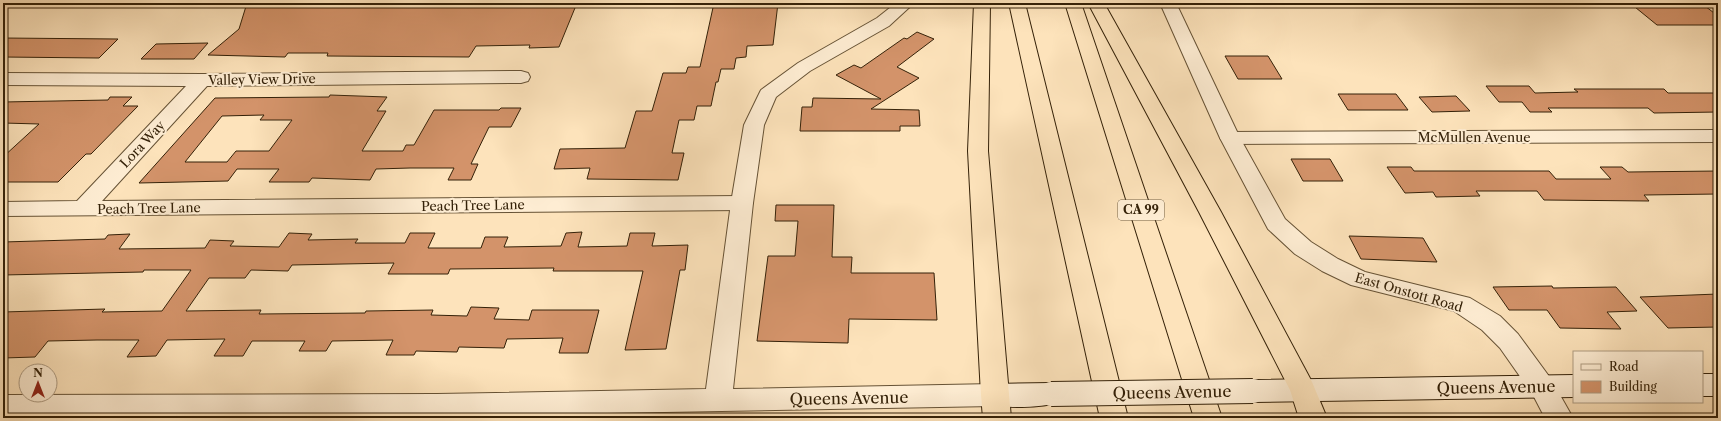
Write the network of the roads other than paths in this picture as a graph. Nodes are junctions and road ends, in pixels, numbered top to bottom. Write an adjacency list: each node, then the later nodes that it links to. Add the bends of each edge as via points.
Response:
1 (906, 3): 12 (street, via 884,22 804,67 768,94 754,125)
2 (982, 3): 22 (highway, via 978,151)
3 (1017, 3): 25 (highway)
4 (1073, 3): 26 (highway, CA 99)
5 (1096, 3): 19 (highway, via 1210,212)
6 (1168, 3): 11 (street, East Onstott Road)
7 (521, 77): 9 (street, Valley View Drive)
8 (3, 79): 9 (street, Valley View Drive)
9 (202, 80): 14 (street, Lora Way)
10 (1718, 136): 11 (street, McMullen Avenue)
11 (1230, 138): 18 (street, East Onstott Road, via 1276,224 1303,248 1359,279 1461,304 1491,323 1509,342)
12 (742, 203): 14 (street, Peach Tree Lane); 20 (street)
13 (3, 209): 14 (street, Peach Tree Lane)
14 (82, 209)
15 (1718, 384): 16 (street)
16 (1703, 385)
17 (1573, 386): 18 (street, Queens Avenue)
18 (1542, 387): 19 (street, Queens Avenue); 28 (street, East Onstott Road)
19 (1302, 390): 22 (street, Queens Avenue, bridge, via 1051,394); 27 (highway)
20 (718, 401): 22 (street, Queens Avenue); 24 (street, Queens Avenue)
21 (3, 406): 23 (street, Queens Avenue)
22 (996, 407)
23 (268, 411): 24 (street, Queens Avenue)
24 (435, 411)
25 (1114, 418)
26 (1208, 418)
27 (1313, 418)
28 (1559, 418)

